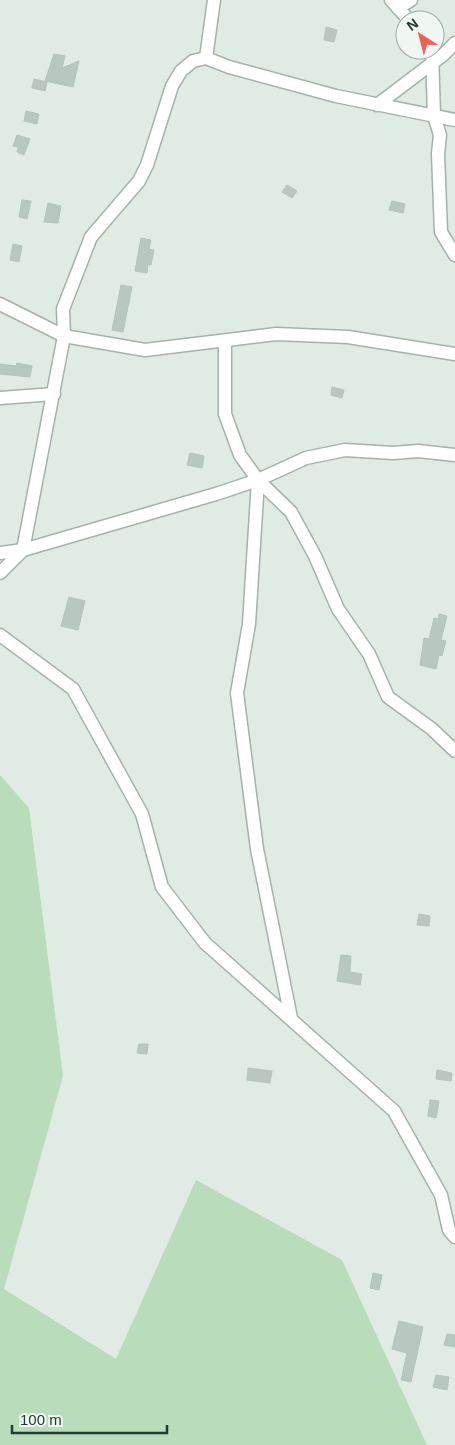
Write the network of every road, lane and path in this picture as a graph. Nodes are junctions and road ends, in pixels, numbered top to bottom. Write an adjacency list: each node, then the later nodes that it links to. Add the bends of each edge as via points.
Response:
1 (214, 0): 5 (street)
2 (411, 0): 3 (street)
3 (395, 4)
4 (455, 43): 6 (street)
5 (206, 58): 7 (street, via 238,70); 12 (street, via 193,61 181,71 172,86 139,181 91,237 63,309)
6 (432, 63): 7 (street); 8 (street)
7 (377, 105): 8 (street)
8 (434, 116): 9 (street); 10 (street, via 440,135 441,232)
9 (455, 120)
10 (455, 255)
11 (0, 304): 12 (street)
12 (64, 336): 13 (street, via 145,350); 15 (street)
13 (225, 341): 14 (street, via 276,334 348,337); 18 (street, via 226,414 240,455)
14 (455, 354)
15 (54, 394): 16 (street); 19 (street)
16 (0, 398)
17 (455, 455): 18 (street, via 345,450 306,458)
18 (258, 480): 19 (street); 23 (street, via 291,512 338,609 369,654 388,697 432,729); 24 (street, via 250,624 237,693 257,849)
19 (23, 550): 20 (street); 21 (street)
20 (0, 553)
21 (0, 572)
22 (0, 635): 24 (street, via 73,689 142,814 162,887 205,943)
23 (455, 751)
24 (291, 1018): 25 (street, via 394,1111 441,1194 449,1230)
25 (455, 1237)

